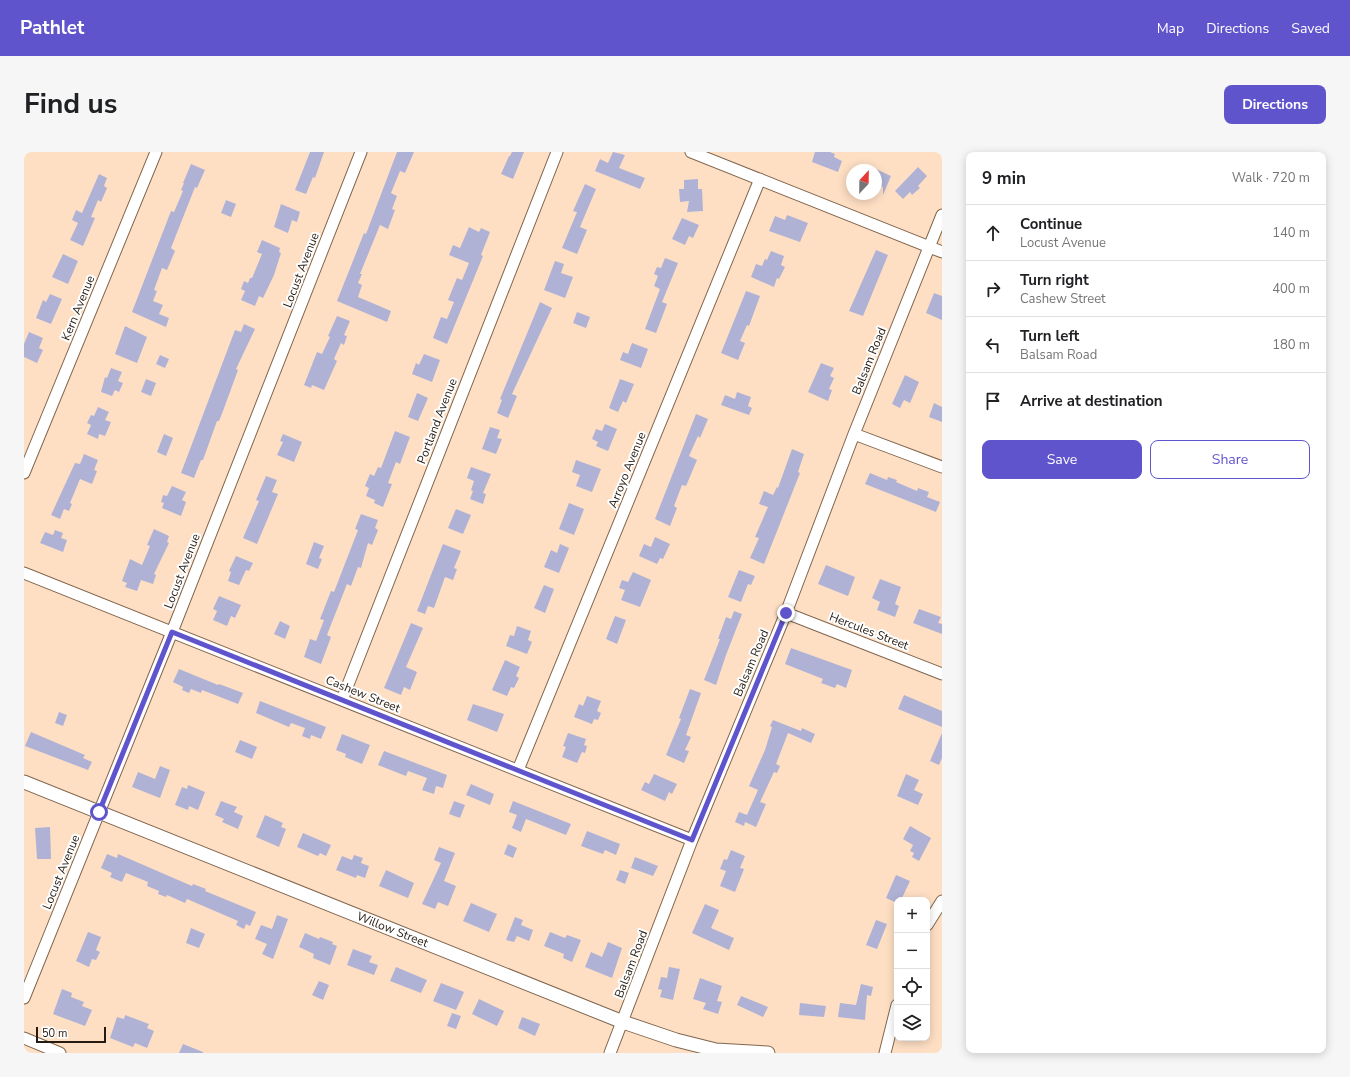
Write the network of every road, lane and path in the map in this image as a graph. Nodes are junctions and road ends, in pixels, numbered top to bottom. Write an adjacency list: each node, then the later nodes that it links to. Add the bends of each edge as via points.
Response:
1 (156, 152): 11 (street, Kern Avenue)
2 (361, 152): 14 (street, Locust Avenue)
3 (557, 152): 16 (street, Portland Avenue)
4 (691, 152): 5 (street)
5 (760, 179): 7 (street); 17 (street, Arroyo Avenue)
6 (942, 215): 7 (street, Balsam Road)
7 (930, 248): 8 (street); 9 (street, Balsam Road)
8 (942, 252)
9 (854, 434): 10 (street); 13 (street, Balsam Road)
10 (942, 467)
11 (24, 473)
12 (24, 572): 14 (street, Cashew Street)
13 (786, 613): 15 (street, Hercules Street); 20 (street, Balsam Road)
14 (172, 632): 16 (street, Cashew Street); 19 (street, Locust Avenue)
15 (942, 674)
16 (342, 700): 17 (street, Cashew Street)
17 (518, 770): 20 (street, Cashew Street)
18 (24, 782): 19 (street, Willow Street)
19 (99, 812): 23 (street, Locust Avenue); 25 (street, Willow Street)
20 (692, 840): 25 (street, Balsam Road)
21 (942, 901): 22 (street)
22 (930, 920)
23 (24, 998)
24 (894, 1017): 30 (street)
25 (623, 1022): 28 (street, Balsam Road); 29 (street, Willow Street, via 703,1047)
26 (24, 1038): 27 (street)
27 (60, 1053)
28 (610, 1053)
29 (768, 1053)
30 (885, 1053)

